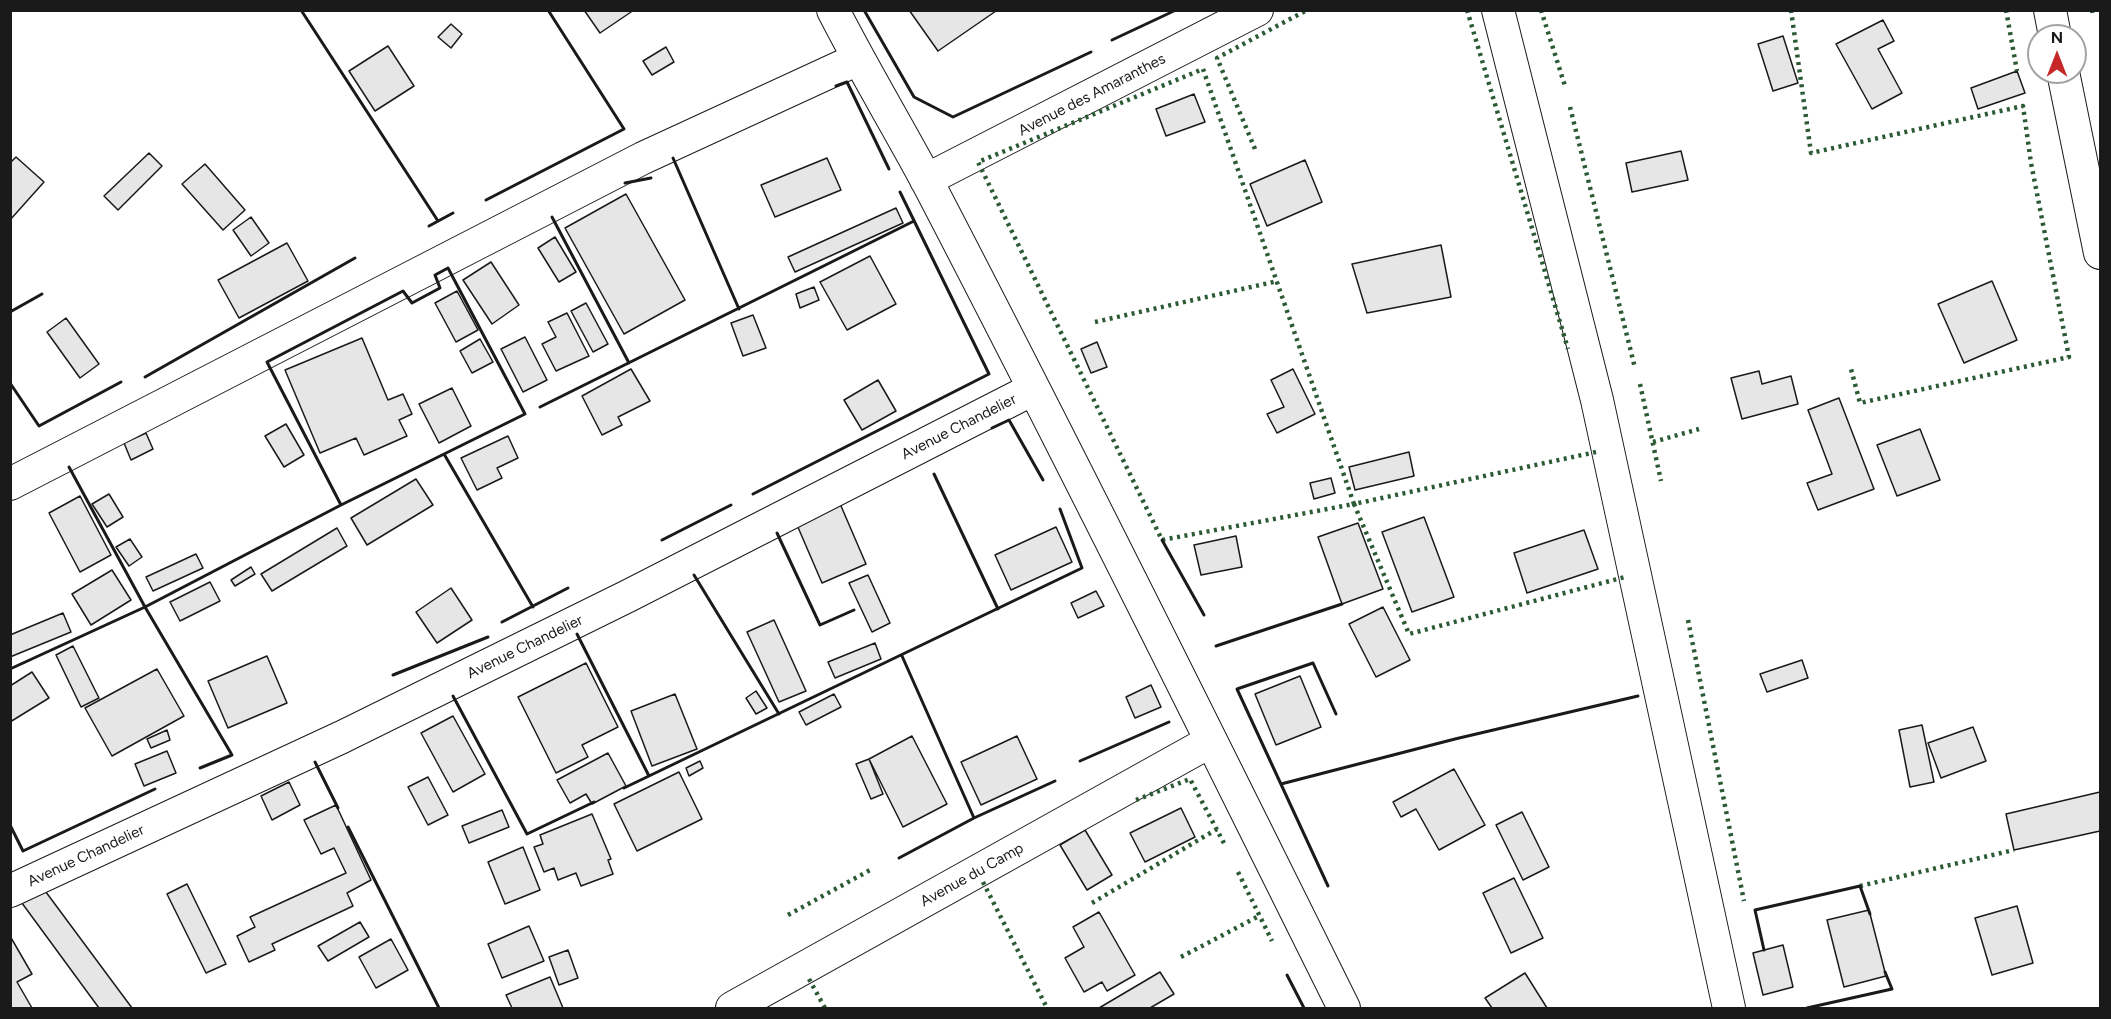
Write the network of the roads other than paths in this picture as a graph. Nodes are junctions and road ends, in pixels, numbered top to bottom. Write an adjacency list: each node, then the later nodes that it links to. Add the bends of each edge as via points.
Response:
1 (833, 10): 4 (street)
2 (1257, 10): 6 (street, Avenue des Amaranthes)
3 (1498, 10): 14 (street, via 1597,400)
4 (858, 59): 6 (street); 9 (street, via 643,158)
5 (2065, 84): 7 (street)
6 (926, 180): 8 (street)
7 (2100, 253)
8 (1033, 390): 10 (street); 11 (street, Avenue Chandelier, via 342,737)
9 (10, 484)
10 (1211, 741): 12 (street, Avenue du Camp); 13 (street)
11 (10, 891)
12 (732, 1008)
13 (1344, 1008)
14 (1729, 1008)

